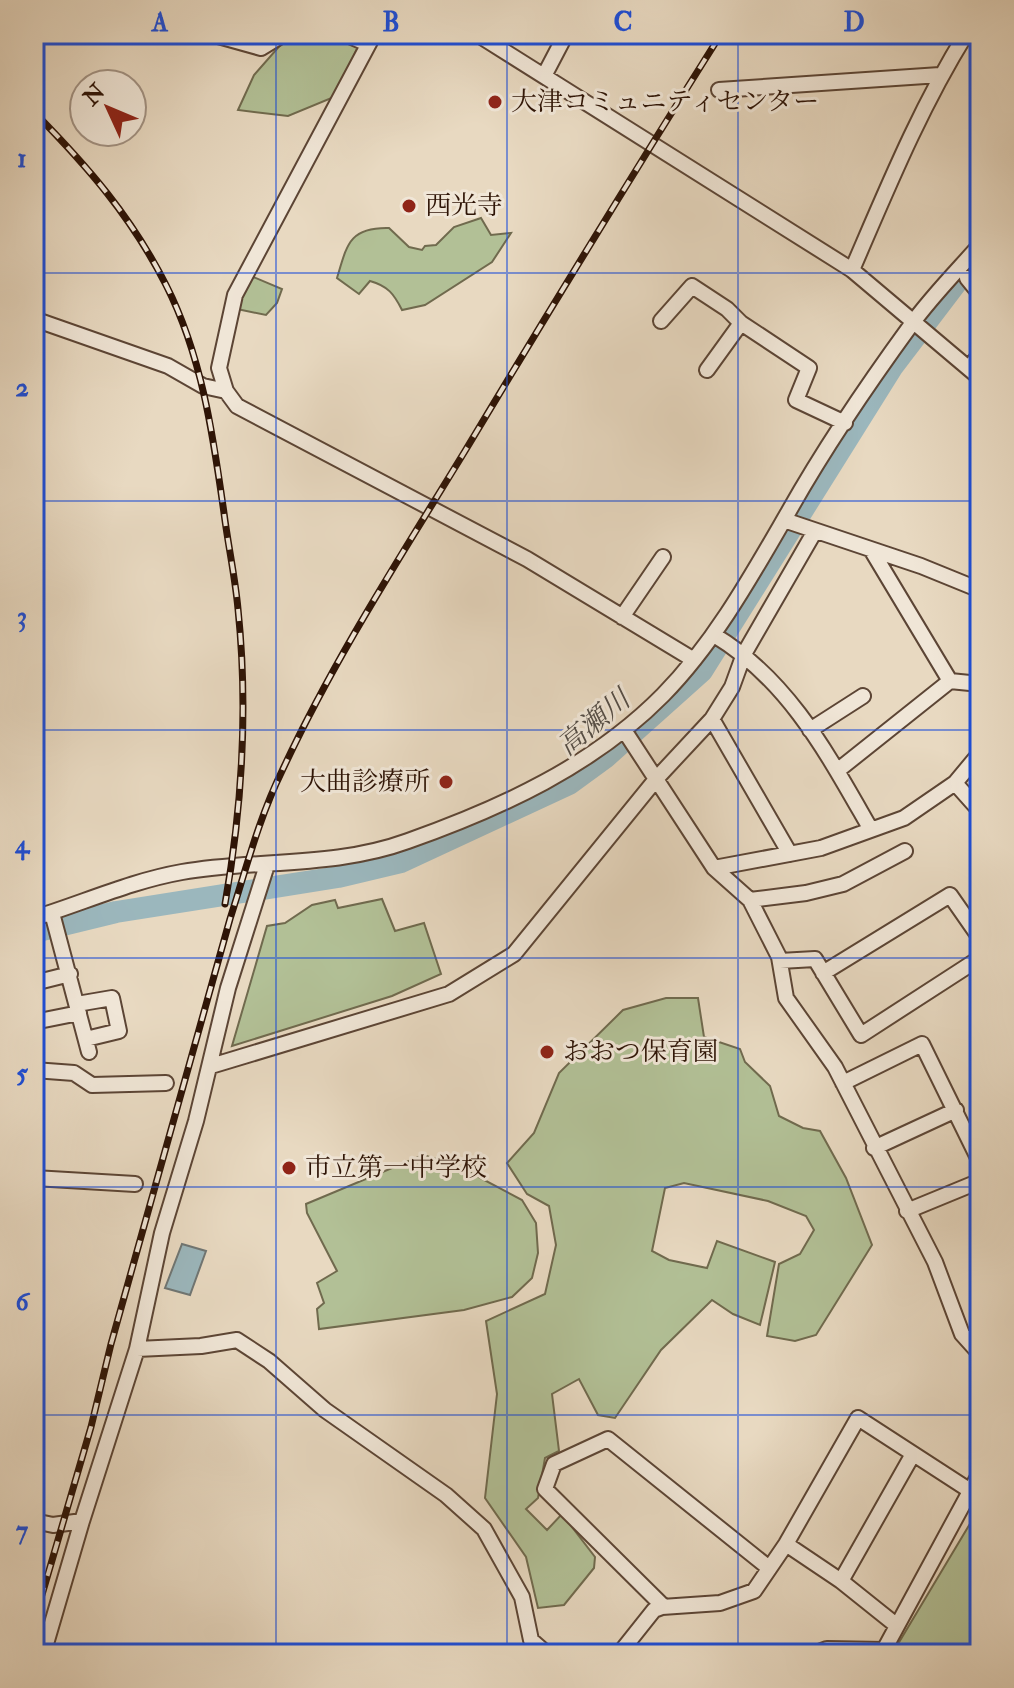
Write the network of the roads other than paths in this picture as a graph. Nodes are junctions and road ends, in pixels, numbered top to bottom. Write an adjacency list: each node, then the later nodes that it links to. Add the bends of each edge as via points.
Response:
1 (211, 34): 2 (street, via 261,48)
2 (284, 34)
3 (345, 34): 7 (street)
4 (477, 34): 9 (street)
5 (566, 34): 9 (street)
6 (966, 34): 8 (street)
7 (371, 39): 22 (street, via 235,295 219,368)
8 (940, 75): 10 (street); 12 (street)
9 (544, 76): 12 (street)
10 (719, 90)
11 (980, 245): 18 (street)
12 (852, 270): 18 (street)
13 (967, 278): 14 (street)
14 (980, 294)
15 (34, 319): 22 (street)
16 (661, 321): 17 (street, via 692,286)
17 (741, 323): 20 (street); 23 (street, via 809,368 796,400)
18 (912, 323): 21 (street); 23 (street)
19 (980, 354): 21 (street)
20 (707, 370)
21 (975, 373)
22 (226, 391): 29 (street, via 237,406 527,559)
23 (845, 423): 24 (street)
24 (784, 520): 25 (street); 30 (street)
25 (815, 531): 26 (street); 31 (street)
26 (872, 551): 28 (street); 33 (street)
27 (663, 557): 29 (street)
28 (980, 590)
29 (622, 617): 32 (street)
30 (714, 635): 31 (street); 32 (street)
31 (744, 654): 36 (street); 38 (street, via 793,702)
32 (694, 660): 37 (street)
33 (950, 681): 34 (street); 40 (street)
34 (980, 684)
35 (863, 696): 38 (street)
36 (712, 719): 41 (street); 46 (street)
37 (624, 730): 41 (street); 47 (street, via 537,788 409,841 364,856)
38 (810, 730): 40 (street)
39 (980, 753): 42 (street)
40 (837, 771): 44 (street)
41 (657, 778): 48 (street); 60 (street, via 514,954 449,994)
42 (955, 783): 43 (street); 44 (street, via 904,818)
43 (980, 811)
44 (870, 828): 46 (street)
45 (905, 851): 49 (street, via 843,884)
46 (790, 854): 48 (street)
47 (267, 865): 50 (street, via 182,872); 60 (street, via 228,988)
48 (714, 868): 49 (street)
49 (750, 900): 54 (street)
50 (52, 913): 51 (street); 56 (street)
51 (34, 918)
52 (980, 938): 55 (street, via 950,895)
53 (980, 958): 55 (street, via 861,1035)
54 (780, 961): 55 (street, via 815,959); 63 (street, via 786,998)
55 (823, 973)
56 (70, 974): 57 (street); 58 (street)
57 (34, 983)
58 (78, 1008): 58 (street, via 112,998 119,1031 87,1046); 59 (street)
59 (34, 1022)
60 (211, 1066): 71 (street, via 162,1233)
61 (34, 1070): 62 (street, via 74,1073 92,1085)
62 (166, 1083)
63 (843, 1083): 64 (street, via 922,1044); 65 (street)
64 (956, 1110): 65 (street); 66 (street)
65 (874, 1148): 70 (street)
66 (980, 1162)
67 (34, 1178): 69 (street)
68 (980, 1181): 70 (street)
69 (135, 1184)
70 (907, 1211): 72 (street, via 935,1262 962,1334)
71 (137, 1349): 77 (street); 84 (street, via 237,1340 269,1361 325,1410 446,1495 484,1529 522,1597 531,1640)
72 (980, 1354)
73 (913, 1454): 75 (street); 78 (street, via 858,1418); 80 (street)
74 (980, 1473): 75 (street)
75 (969, 1490): 82 (street)
76 (34, 1521): 77 (street)
77 (82, 1521): 83 (street)
78 (786, 1544): 79 (street); 80 (street)
79 (769, 1568): 81 (street, via 754,1591 720,1603); 81 (street, via 608,1439 554,1464 545,1489)
80 (841, 1581): 82 (street)
81 (664, 1607): 85 (street, via 654,1610)
82 (896, 1625): 86 (street, via 884,1650 827,1649)
83 (43, 1654)
84 (547, 1654)
85 (619, 1654)
86 (814, 1654)

